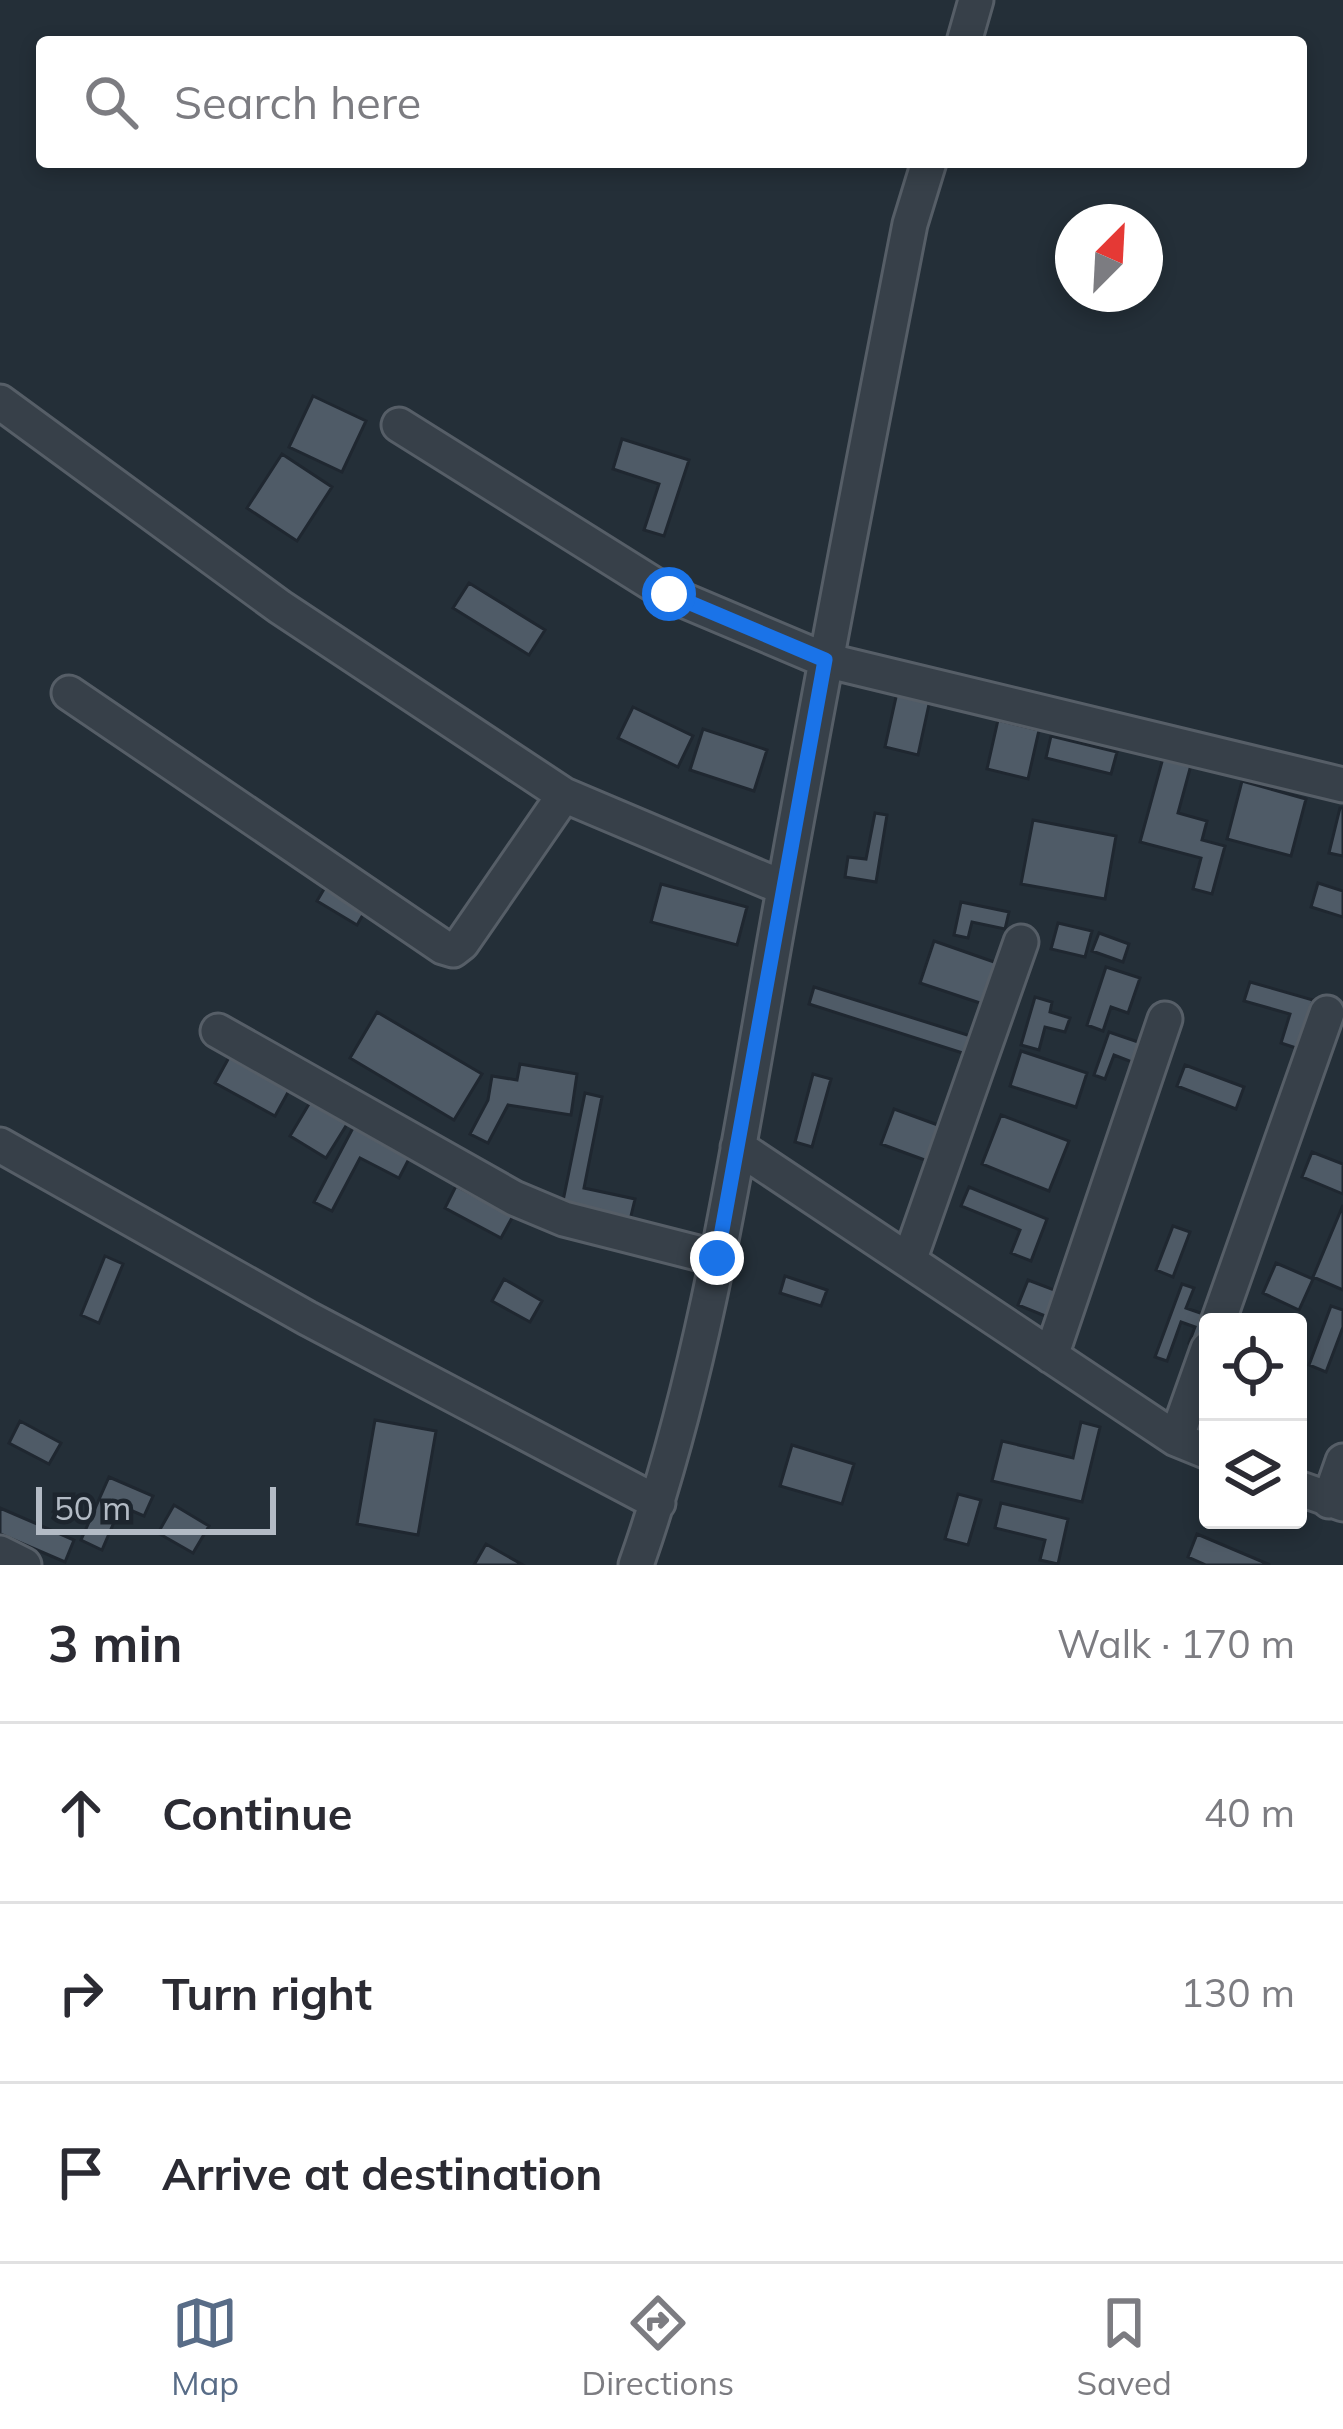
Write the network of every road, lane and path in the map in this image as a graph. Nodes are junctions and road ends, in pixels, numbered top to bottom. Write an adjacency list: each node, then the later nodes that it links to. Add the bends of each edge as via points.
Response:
1 (976, 0): 2 (street)
2 (966, 36)
3 (926, 168): 6 (street)
4 (0, 402): 9 (street, via 280,608)
5 (399, 425): 6 (street, via 669,594)
6 (825, 660): 8 (street); 10 (street)
7 (69, 694): 9 (street, via 453,950)
8 (1343, 784)
9 (564, 795): 10 (street)
10 (784, 888): 16 (street)
11 (1021, 942): 18 (street)
12 (1327, 1013): 19 (street)
13 (1165, 1019): 20 (street)
14 (218, 1031): 17 (street, via 514,1198)
15 (0, 1145): 26 (street)
16 (738, 1147): 17 (street); 18 (street)
17 (717, 1258): 26 (street)
18 (909, 1262): 20 (street)
19 (1221, 1313)
20 (1051, 1356): 22 (street)
21 (1199, 1374): 22 (street)
22 (1176, 1439): 23 (street)
23 (1199, 1448)
24 (1343, 1461): 25 (street)
25 (1323, 1498)
26 (658, 1503): 29 (street)
27 (0, 1553): 28 (street)
28 (24, 1565)
29 (636, 1565)

